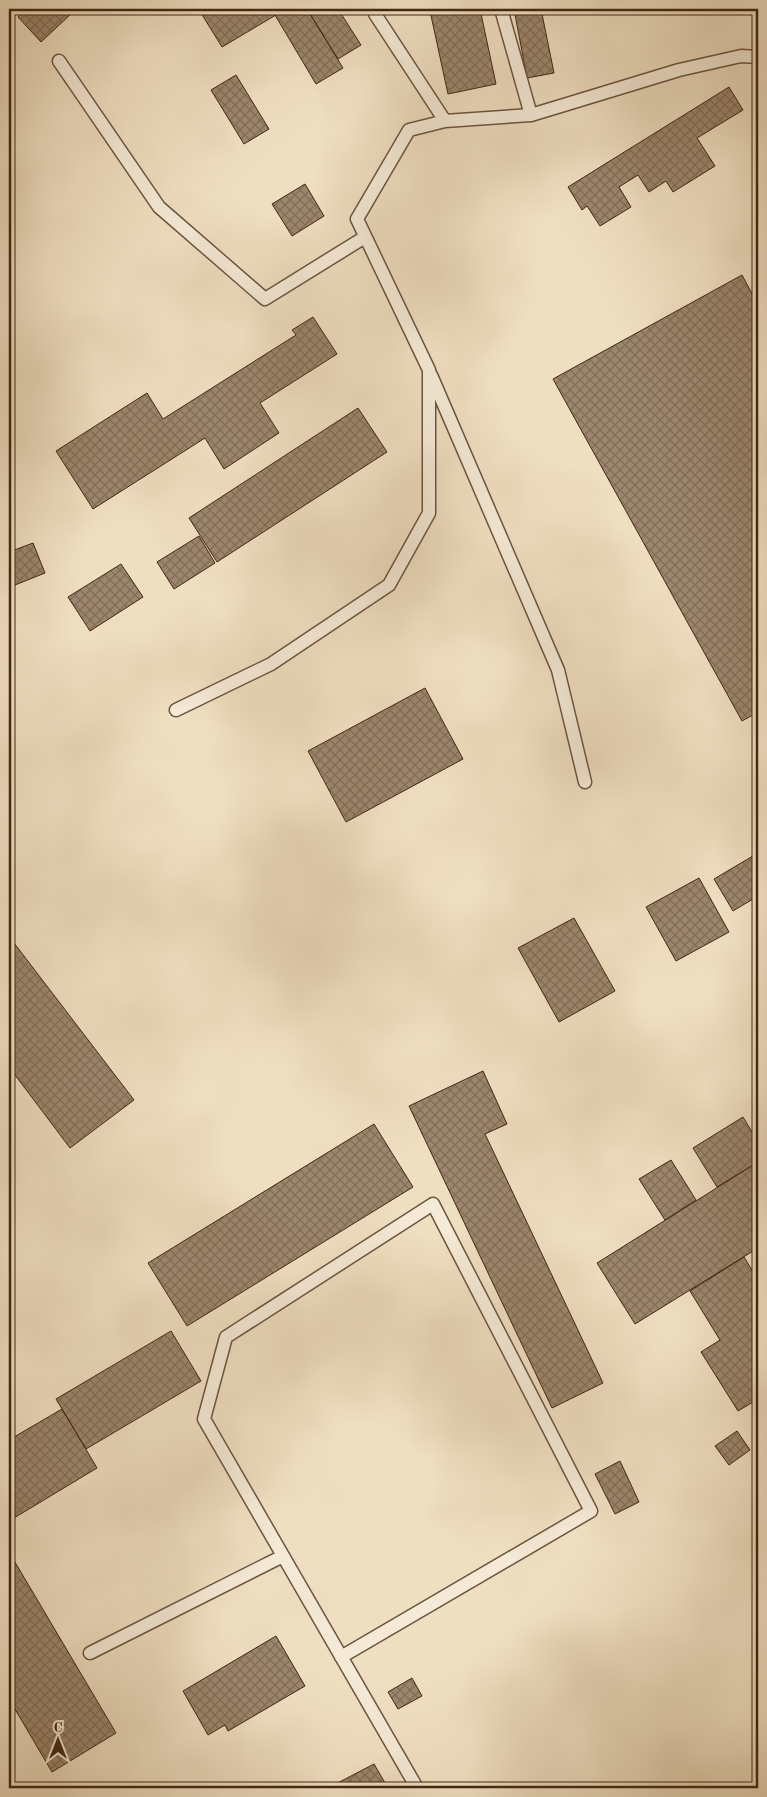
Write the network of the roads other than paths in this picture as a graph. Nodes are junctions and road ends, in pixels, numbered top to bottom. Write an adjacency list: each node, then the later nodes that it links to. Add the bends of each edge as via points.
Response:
1 (501, 9): 5 (lane)
2 (376, 14): 6 (lane)
3 (758, 57): 5 (lane, via 741,56 679,70)
4 (59, 61): 7 (lane, via 159,207 265,299)
5 (530, 115): 6 (lane)
6 (445, 121): 7 (lane, via 409,130 357,219)
7 (366, 237): 8 (lane)
8 (429, 370): 9 (lane, via 429,513 389,585 270,664); 10 (lane, via 558,670)
9 (176, 710)
10 (585, 782)
11 (283, 1556): 12 (lane); 13 (lane); 13 (lane, via 204,1419 226,1337 433,1204 591,1511)
12 (90, 1653)
13 (341, 1657): 14 (lane)
14 (417, 1788)

